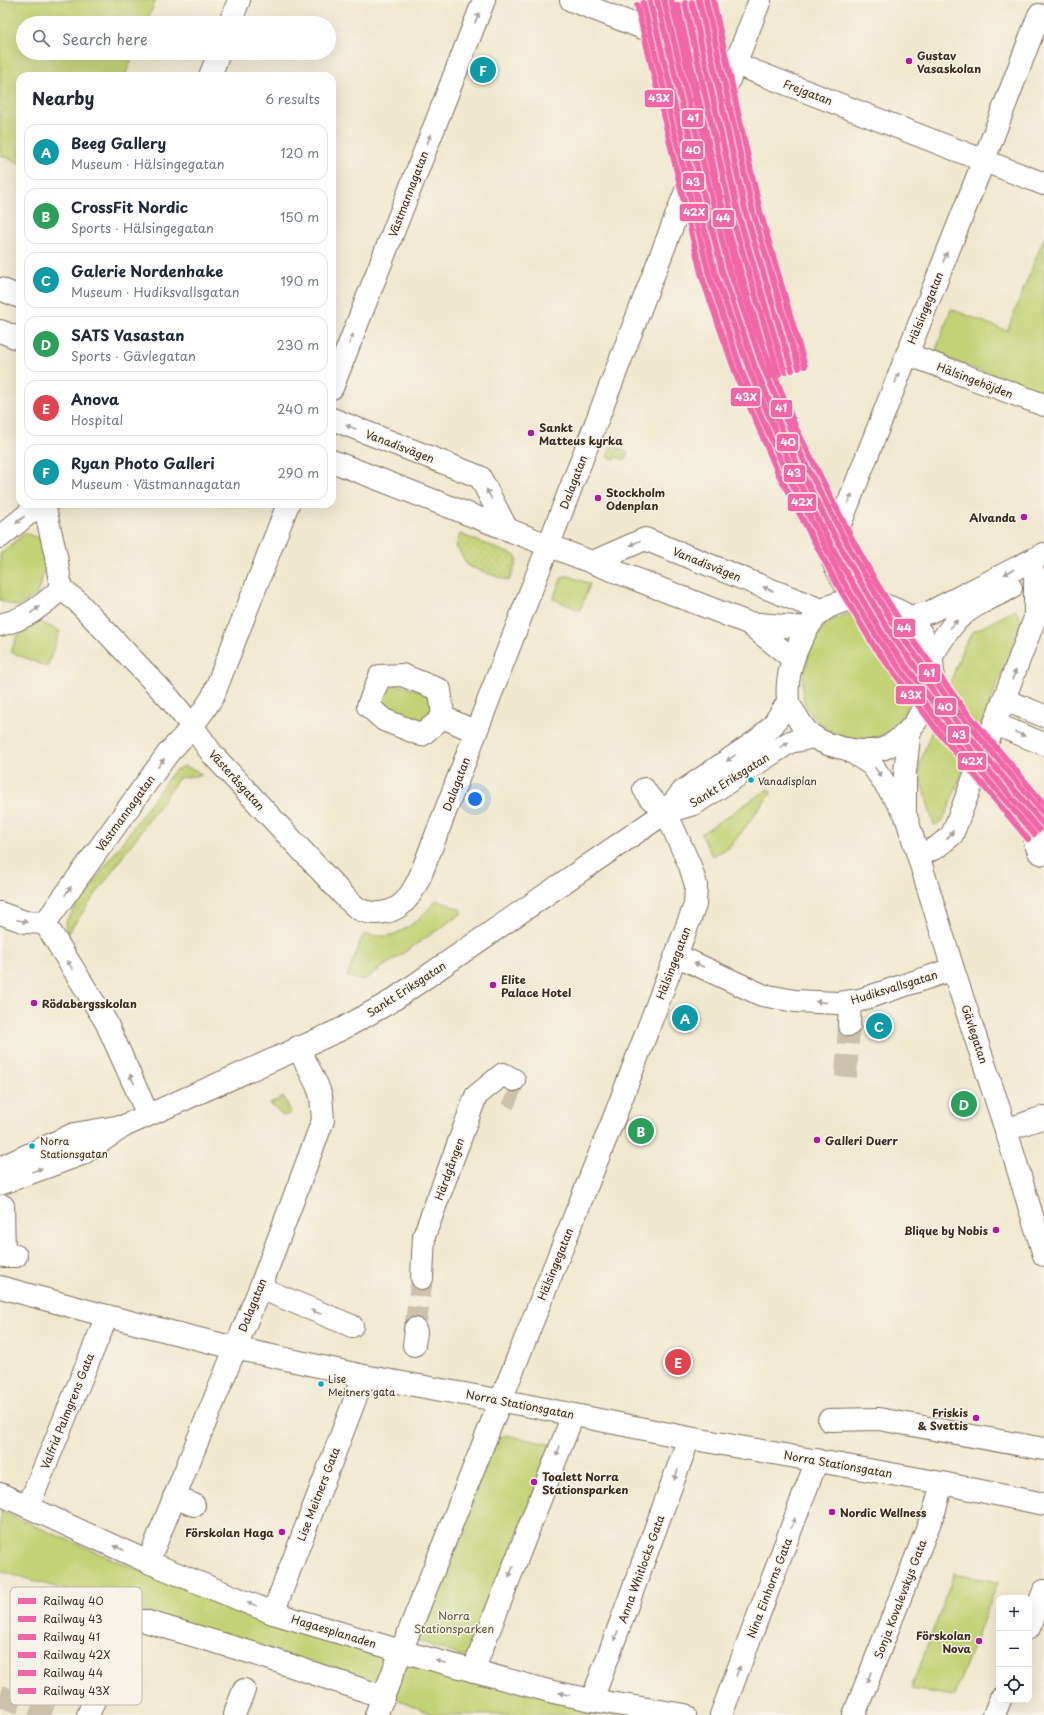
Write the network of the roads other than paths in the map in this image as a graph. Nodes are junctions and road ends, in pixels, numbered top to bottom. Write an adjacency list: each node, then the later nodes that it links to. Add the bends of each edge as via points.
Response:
1 (239, 0): 6 (street)
2 (484, 0): 17 (street, Västmannagatan, one-way to 2)
3 (571, 0): 8 (street, Frejgatan)
4 (760, 0): 8 (street, Dalagatan)
5 (1040, 14): 10 (street, Hälsingegatan)
6 (233, 16)
7 (216, 60): 9 (street)
8 (735, 64): 10 (street, Frejgatan); 26 (street, Dalagatan)
9 (212, 72)
10 (984, 160): 11 (street, Frejgatan); 16 (street, Hälsingegatan, one-way to 10)
11 (1044, 184)
12 (0, 289): 13 (street)
13 (16, 295)
14 (0, 331): 15 (street)
15 (16, 337)
16 (907, 354): 18 (street, Hälsingehöjden); 31 (street, Hälsingegatan, one-way to 16, via 833,562 831,547)
17 (336, 378)
18 (1044, 405)
19 (336, 422): 24 (street, Vanadisvägen, one-way to 19, via 480,477)
20 (336, 463): 24 (street)
21 (35, 508): 25 (street, one-way to 25)
22 (45, 508): 30 (street)
23 (286, 508): 44 (street, Västmannagatan, via 213,696)
24 (507, 528): 26 (street)
25 (0, 537)
26 (549, 545): 28 (street); 46 (street, Dalagatan)
27 (1044, 554): 33 (street, one-way to 33, via 945,605)
28 (593, 562): 32 (street, Vanadisvägen, one-way to 28, via 645,539); 34 (street)
29 (1040, 572): 37 (street, one-way to 29, via 958,619); 39 (street, one-way to 29, via 1035,618)
30 (61, 589): 35 (street, one-way to 30, via 15,622 34,612); 44 (street, Västeråsgatan, via 77,601)
31 (853, 598): 32 (street, via 831,604); 33 (street, via 890,607)
32 (821, 610): 36 (street)
33 (909, 617): 37 (street)
34 (748, 623): 36 (street); 38 (street)
35 (0, 625)
36 (807, 628): 38 (street)
37 (932, 656): 45 (street, via 933,679 925,705)
38 (793, 659): 40 (street)
39 (1005, 700): 41 (street); 43 (street)
40 (788, 702): 47 (street, via 800,722); 51 (street, Sankt Eriksgatan, one-way to 51, via 773,725 759,739 683,791)
41 (1044, 716)
42 (443, 717): 46 (street)
43 (995, 724): 48 (street, one-way to 48); 55 (street, one-way to 43, via 937,847 952,835)
44 (193, 727): 56 (street, Västeråsgatan, via 213,755 358,909 370,913 383,913 398,907 415,887); 58 (street, Västmannagatan, one-way to 44, via 169,752)
45 (910, 729): 49 (street, via 887,747 874,750); 52 (street, Gävlegatan, via 905,772)
46 (476, 732): 56 (street, Dalagatan)
47 (814, 737): 49 (street, via 827,744); 51 (street, Sankt Eriksgatan, one-way to 47, via 694,804 790,742)
48 (1044, 744)
49 (847, 749): 52 (street, Gävlegatan, one-way to 52, via 872,765)
50 (644, 789): 51 (street)
51 (666, 812): 59 (street, Hälsingegatan, via 696,885 695,905); 63 (street, Sankt Eriksgatan, via 390,1002 342,1029)
52 (905, 813): 55 (street, Gävlegatan)
53 (1043, 820): 54 (street, via 1035,842 1039,852)
54 (1044, 854)
55 (919, 856): 60 (street, Gävlegatan)
56 (421, 874)
57 (0, 913): 58 (street, one-way to 58, via 25,922)
58 (45, 923): 65 (street, one-way to 58, via 106,1022)
59 (676, 955): 61 (street, Hudiksvallsgatan, one-way to 59, via 838,1004 795,1001 762,995); 81 (street, Hälsingegatan)
60 (953, 969): 61 (street, Hudiksvallsgatan); 68 (street, Gävlegatan)
61 (850, 1002): 62 (street)
62 (849, 1025)
63 (298, 1048): 65 (street, Sankt Eriksgatan); 76 (street, Dalagatan, via 321,1096 323,1120)
64 (505, 1082): 74 (street, Härdgången, via 476,1096 426,1229)
65 (148, 1115): 67 (street, Sankt Eriksgatan)
66 (1044, 1118): 68 (street)
67 (124, 1126): 69 (street, Sankt Eriksgatan, via 74,1134); 70 (street, Sankt Eriksgatan, one-way to 67, via 82,1154)
68 (1006, 1130): 72 (street, Gävlegatan)
69 (0, 1168)
70 (0, 1184)
71 (3, 1206): 73 (street, via 4,1256)
72 (1044, 1255)
73 (16, 1256)
74 (422, 1278)
75 (0, 1287): 77 (street, Norra Stationsgatan)
76 (260, 1288): 78 (street, one-way to 76); 79 (street, Dalagatan)
77 (107, 1316): 79 (street, Norra Stationsgatan); 92 (street, Valfrid Palmgrens Gata, via 58,1410)
78 (352, 1326)
79 (235, 1348): 80 (street, Norra Stationsgatan); 89 (street, Dalagatan)
80 (364, 1376): 81 (street, Norra Stationsgatan); 95 (street, Lise Meitners Gata)
81 (501, 1400): 82 (street, Norra Stationsgatan); 98 (street, Hälsingegatan)
82 (573, 1415): 84 (street, Norra Stationsgatan); 99 (street, one-way to 99)
83 (829, 1420): 85 (street, via 879,1419)
84 (689, 1438): 86 (street, Norra Stationsgatan); 101 (street, Anna Whitlocks Gata, one-way to 101)
85 (1044, 1448)
86 (816, 1460): 87 (street, Norra Stationsgatan); 105 (street, Nina Einhorns Gata, one-way to 86)
87 (942, 1483): 90 (street, Norra Stationsgatan); 109 (street, Sonja Kovalevskys Gata, one-way to 109, via 935,1509)
88 (0, 1494): 92 (street, Hagaesplanaden)
89 (174, 1497): 91 (street); 93 (street, Dalagatan)
90 (1044, 1504)
91 (194, 1505)
92 (28, 1507): 93 (street, Hagaesplanaden, one-way to 92)
93 (148, 1562): 95 (street, Hagaesplanaden, one-way to 93)
94 (1044, 1591): 97 (street)
95 (273, 1613): 98 (street, Hagaesplanaden)
96 (145, 1621): 104 (street, via 256,1654)
97 (1032, 1621)
98 (403, 1651): 99 (street, Hagaesplanaden, one-way to 98); 104 (street, Hälsingegatan)
99 (473, 1671): 101 (street, Hagaesplanaden, one-way to 99)
100 (244, 1690): 107 (street)
101 (595, 1692): 108 (street, Hagaesplanaden)
102 (999, 1703): 110 (street)
103 (92, 1705): 106 (street)
104 (380, 1706)
105 (723, 1711)
106 (88, 1715)
107 (234, 1715)
108 (685, 1715)
109 (854, 1715)
110 (994, 1715)

